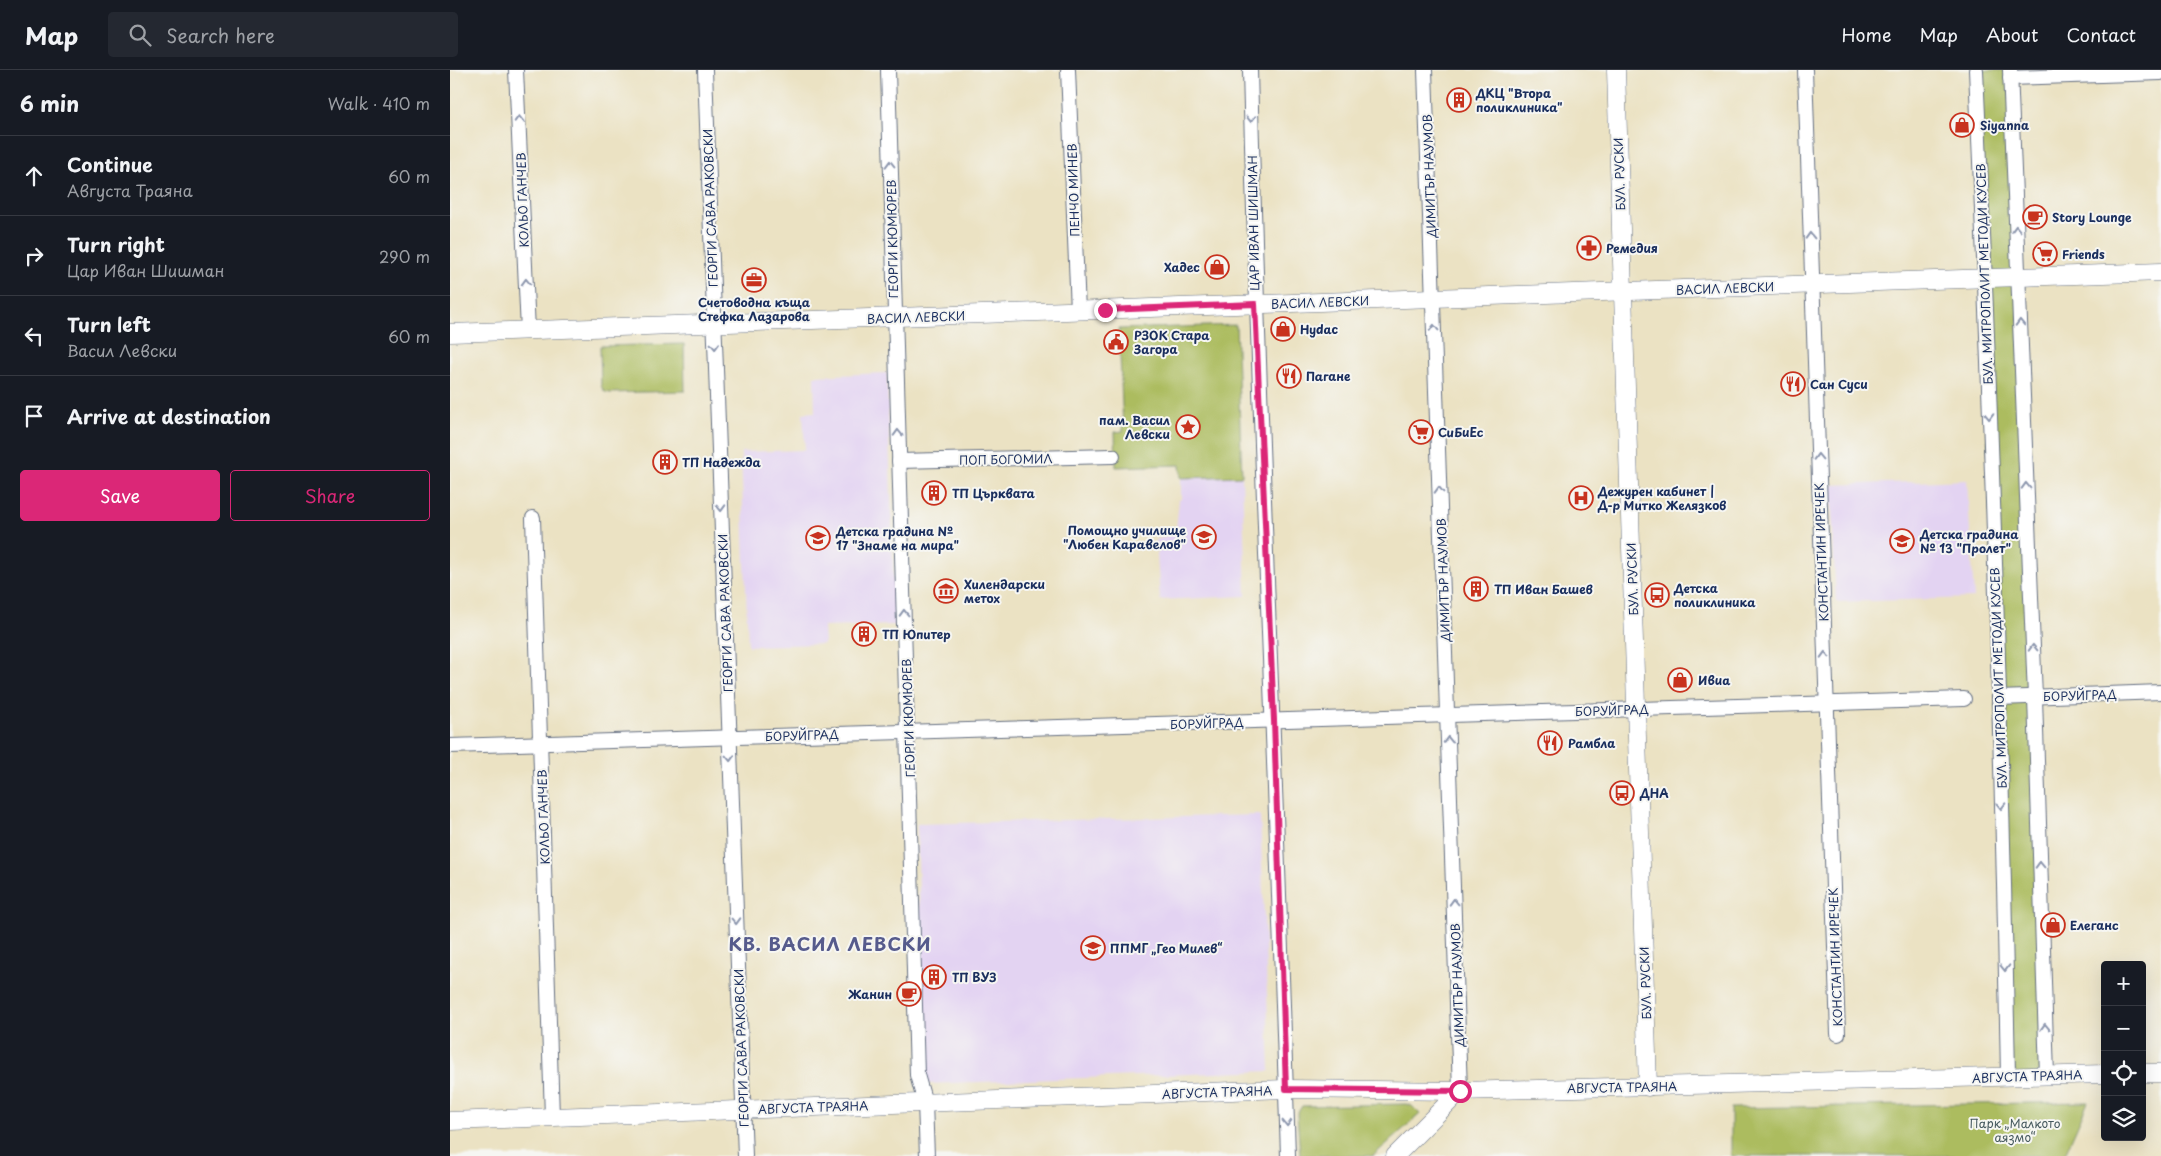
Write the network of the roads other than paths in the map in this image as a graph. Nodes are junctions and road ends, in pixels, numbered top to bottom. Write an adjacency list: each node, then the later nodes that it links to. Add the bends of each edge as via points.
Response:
1 (516, 70): 22 (street, КОЛЬО ГАНЧЕВ, one-way to 1)
2 (705, 70): 21 (street, ГЕОРГИ САВА РАКОВСКИ)
3 (888, 70): 20 (street, ГЕОРГИ КЮМЮРЕВ, one-way to 3)
4 (1068, 70): 19 (street, ПЕНЧО МИНЕВ)
5 (1250, 70): 18 (street, ЦАР ИВАН ШИШМАН, one-way to 18)
6 (1425, 70): 17 (street, ДИМИТЪР НАУМОВ)
7 (1616, 70): 16 (street, БУЛ. РУСКИ)
8 (1804, 70): 15 (street, КОНСТАНТИН ИРЕЧЕК, one-way to 8)
9 (1976, 70): 14 (street, БУЛ. МИТРОПОЛИТ МЕТОДИ КУСЕВ)
10 (2161, 73): 11 (street)
11 (2010, 74): 13 (street, one-way to 11)
12 (2161, 272): 13 (street, ВАСИЛ ЛЕВСКИ)
13 (2018, 277): 14 (street, ВАСИЛ ЛЕВСКИ); 28 (street, one-way to 13)
14 (1985, 278): 15 (street, ВАСИЛ ЛЕВСКИ); 29 (street, БУЛ. МИТРОПОЛИТ МЕТОДИ КУСЕВ, one-way to 29)
15 (1812, 285): 16 (street, ВАСИЛ ЛЕВСКИ); 31 (street, КОНСТАНТИН ИРЕЧЕК, one-way to 15)
16 (1623, 291): 17 (street, ВАСИЛ ЛЕВСКИ); 32 (street, БУЛ. РУСКИ)
17 (1433, 298): 18 (street, ВАСИЛ ЛЕВСКИ); 33 (street, ДИМИТЪР НАУМОВ, one-way to 17)
18 (1255, 304): 19 (street, ВАСИЛ ЛЕВСКИ); 34 (street, ЦАР ИВАН ШИШМАН)
19 (1078, 311): 20 (street, ВАСИЛ ЛЕВСКИ)
20 (894, 318): 21 (street, ВАСИЛ ЛЕВСКИ); 25 (street, ГЕОРГИ КЮМЮРЕВ, one-way to 20)
21 (714, 324): 22 (street, ВАСИЛ ЛЕВСКИ); 36 (street, ГЕОРГИ САВА РАКОВСКИ, one-way to 36)
22 (528, 330): 23 (street, ВАСИЛ ЛЕВСКИ)
23 (450, 333)
24 (1113, 456): 25 (street, ПОП БОГОМИЛ)
25 (899, 462): 35 (street, ГЕОРГИ КЮМЮРЕВ, one-way to 25)
26 (533, 518): 37 (street, КОЛЬО ГАНЧЕВ)
27 (2161, 692): 28 (street, БОРУЙГРАД)
28 (2035, 697): 29 (street, БОРУЙГРАД); 43 (street, one-way to 28)
29 (1998, 698): 44 (street, БУЛ. МИТРОПОЛИТ МЕТОДИ КУСЕВ, one-way to 44)
30 (1964, 699): 31 (street, БОРУЙГРАД)
31 (1827, 704): 32 (street, БОРУЙГРАД); 39 (street, КОНСТАНТИН ИРЕЧЕК)
32 (1636, 710): 33 (street, БОРУЙГРАД); 45 (street, БУЛ. РУСКИ)
33 (1447, 715): 34 (street, БОРУЙГРАД); 47 (street, ДИМИТЪР НАУМОВ, one-way to 33)
34 (1274, 720): 35 (street, БОРУЙГРАД); 46 (street, ЦАР ИВАН ШИШМАН)
35 (908, 732): 36 (street, БОРУЙГРАД); 48 (street, ГЕОРГИ КЮМЮРЕВ, via 917,1075)
36 (729, 737): 37 (street, БОРУЙГРАД); 49 (street, ГЕОРГИ САВА РАКОВСКИ, one-way to 49)
37 (541, 743): 38 (street, БОРУЙГРАД); 50 (street, КОЛЬО ГАНЧЕВ)
38 (450, 746)
39 (1838, 1034)
40 (2161, 1072): 41 (street)
41 (2146, 1073)
42 (2101, 1074): 43 (street, АВГУСТА ТРАЯНА)
43 (2047, 1076): 44 (street, АВГУСТА ТРАЯНА)
44 (2008, 1077): 45 (street, АВГУСТА ТРАЯНА)
45 (1648, 1087): 47 (street, АВГУСТА ТРАЯНА)
46 (1286, 1089): 47 (street, АВГУСТА ТРАЯНА); 48 (street, АВГУСТА ТРАЯНА); 54 (street, ЦАР ИВАН ШИШМАН, one-way to 54)
47 (1460, 1091): 55 (street)
48 (925, 1103): 49 (street, АВГУСТА ТРАЯНА); 53 (street, ГЕОРГИ КЮМЮРЕВ)
49 (743, 1110): 50 (street, АВГУСТА ТРАЯНА); 52 (street, ГЕОРГИ САВА РАКОВСКИ)
50 (552, 1117): 51 (street, АВГУСТА ТРАЯНА)
51 (450, 1121)
52 (745, 1156)
53 (927, 1156)
54 (1288, 1156)
55 (1395, 1156)

